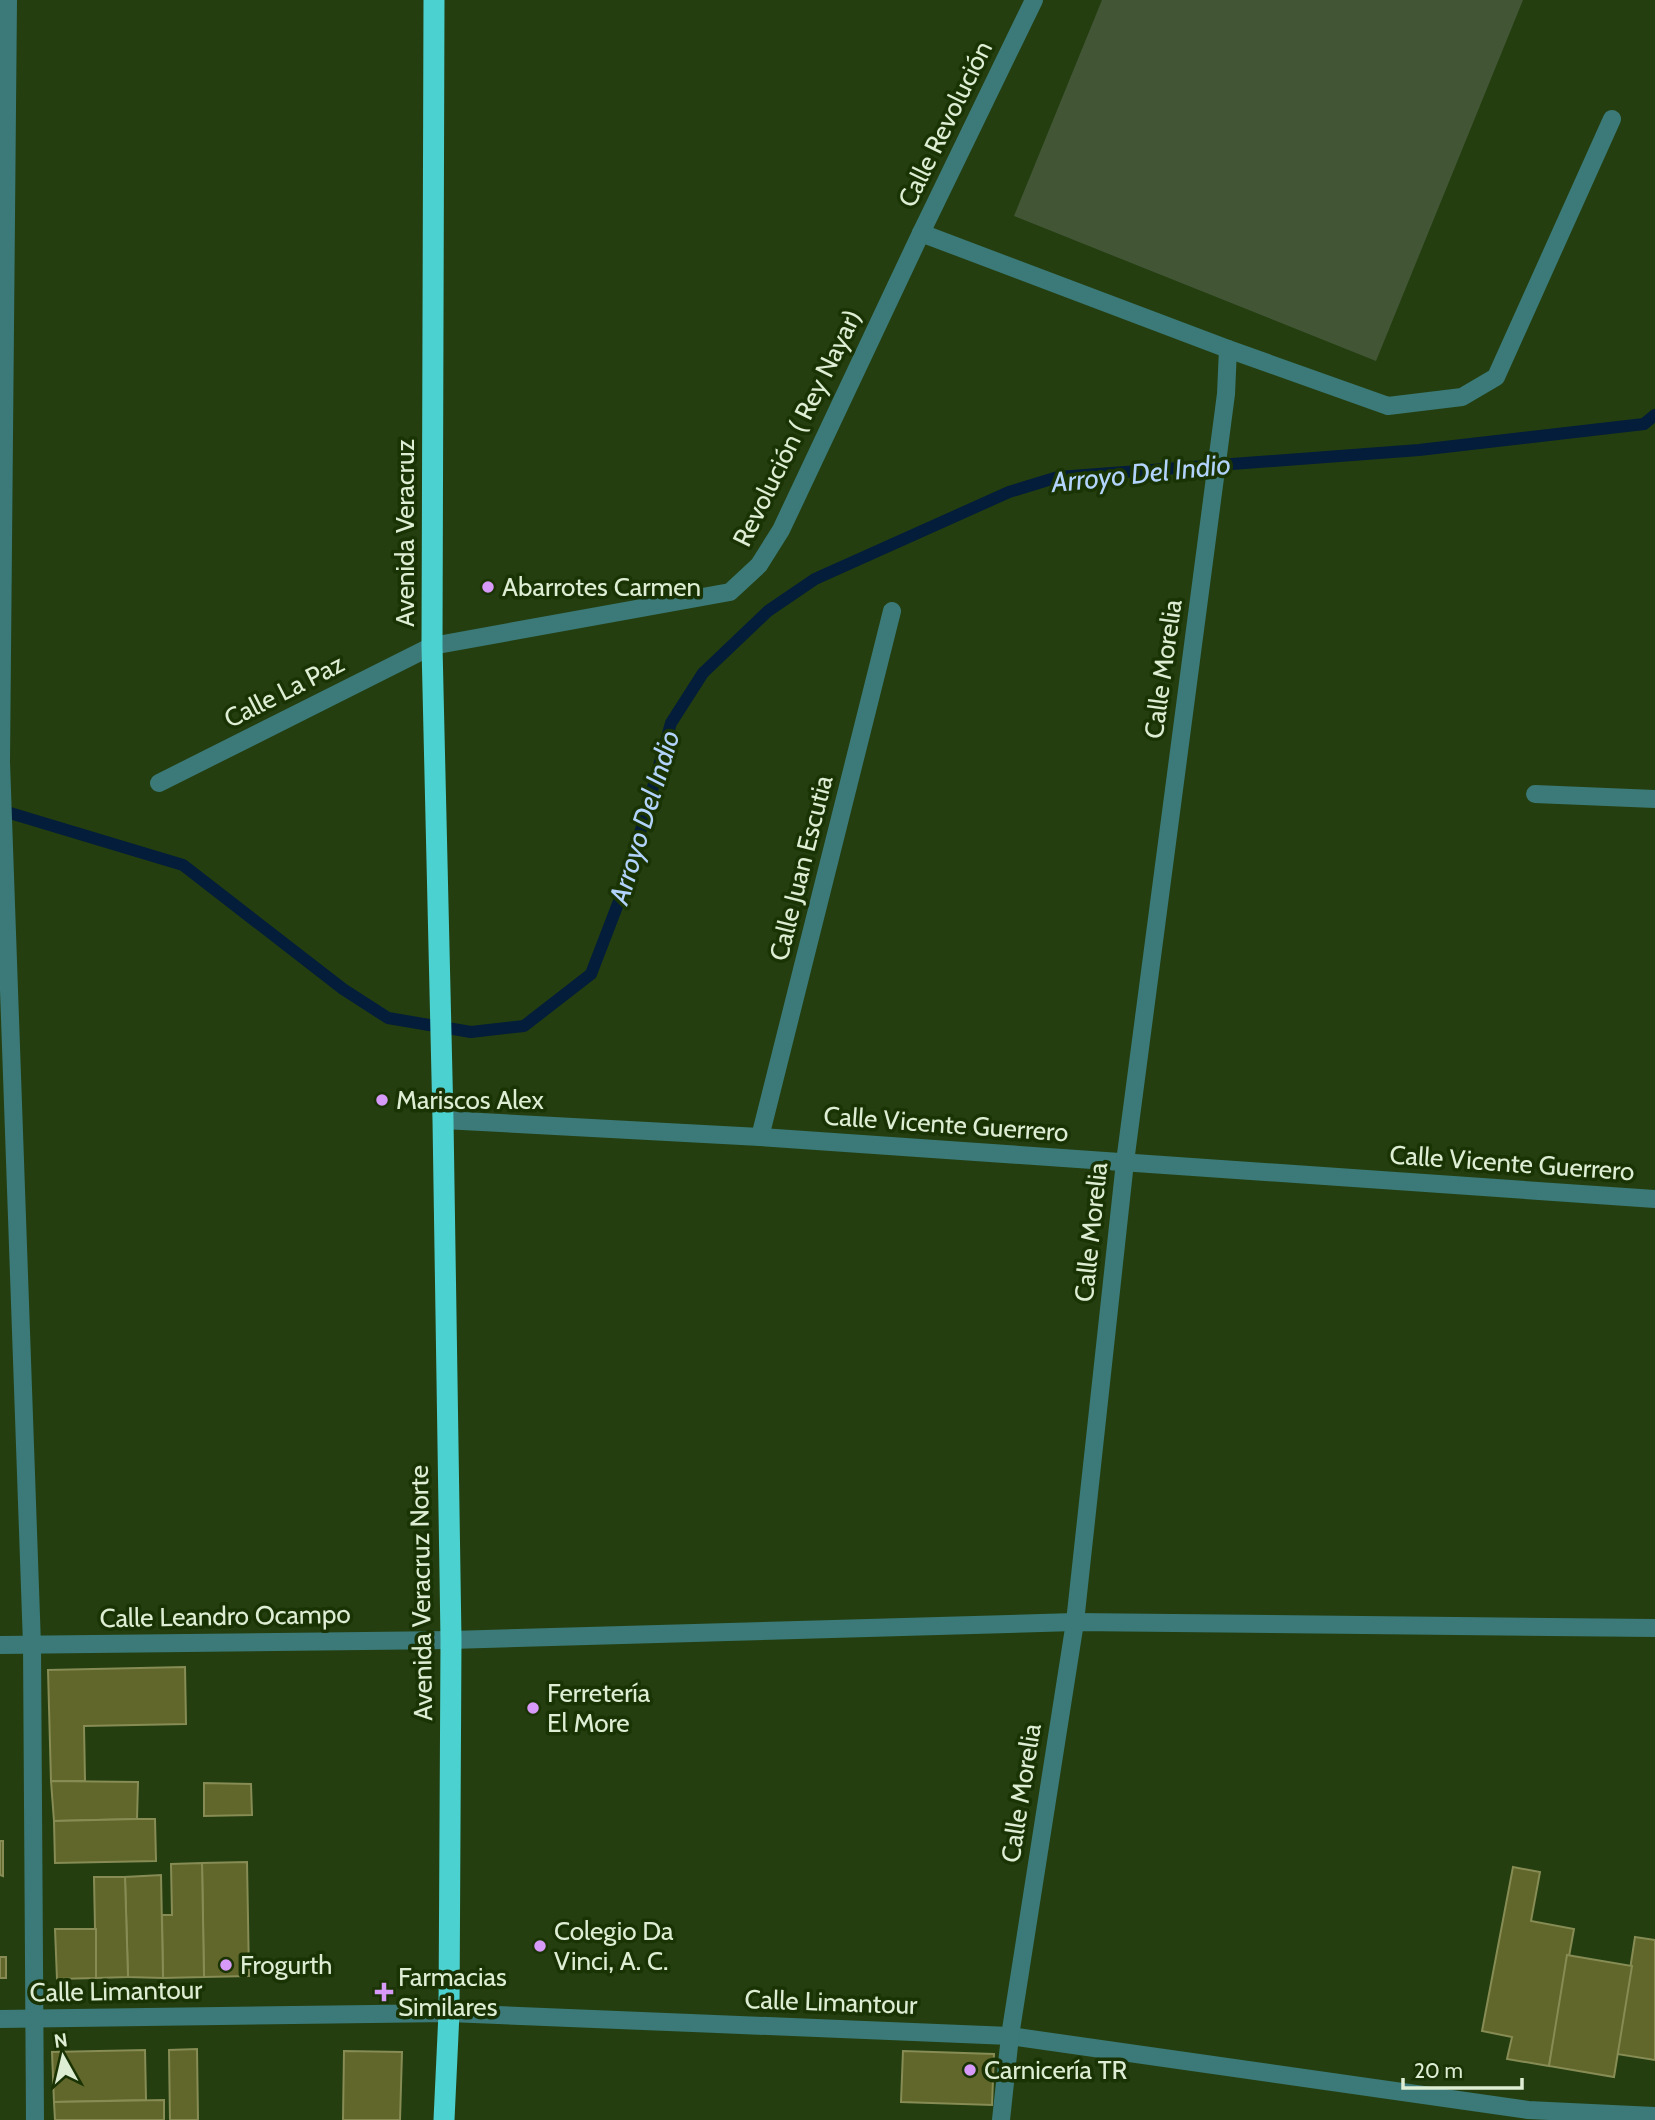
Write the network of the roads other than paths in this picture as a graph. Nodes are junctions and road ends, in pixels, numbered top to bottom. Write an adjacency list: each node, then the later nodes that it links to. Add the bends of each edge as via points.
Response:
1 (8, 0): 9 (street)
2 (434, 0): 8 (highway, Avenida Veracruz)
3 (1034, 0): 5 (street, Calle Revolución)
4 (1612, 119): 6 (street, via 1496,377 1462,397 1388,406)
5 (921, 233): 6 (street); 8 (street, Revolución ( Rey Nayar), via 781,530 759,565 730,592)
6 (1228, 349): 16 (street, Calle Morelia, via 1226,394)
7 (892, 611): 15 (street, Calle Juan Escutia)
8 (432, 646): 10 (street, Calle La Paz); 13 (highway, Avenida Veracruz)
9 (1, 762): 22 (street)
10 (159, 783)
11 (1535, 794): 12 (street)
12 (1655, 799)
13 (440, 1066): 14 (highway, Avenida Veracruz Norte)
14 (443, 1120): 15 (street, Calle Vicente Guerrero); 20 (highway, Avenida Veracruz Norte)
15 (760, 1138): 16 (street, Calle Vicente Guerrero)
16 (1125, 1163): 17 (street, Calle Vicente Guerrero); 18 (street, Calle Morelia)
17 (1655, 1199)
18 (1075, 1622): 19 (street, Calle Leandro Ocampo); 20 (street, Calle Leandro Ocampo); 26 (street, Calle Morelia)
19 (1655, 1628)
20 (451, 1640): 22 (street, Calle Leandro Ocampo); 23 (highway, Avenida Veracruz Norte)
21 (0, 1645): 22 (street, Calle Leandro Ocampo)
22 (32, 1645): 24 (street)
23 (449, 2013): 24 (street, Calle Limantour); 26 (street, Calle Limantour); 29 (highway, Avenida Veracruz Norte)
24 (34, 2018): 25 (street, Calle Limantour); 28 (street)
25 (0, 2019)
26 (1010, 2036): 27 (street, Calle Limantour, via 1528,2110); 30 (street, Calle Morelia)
27 (1655, 2116)
28 (35, 2120)
29 (444, 2120)
30 (1001, 2120)

